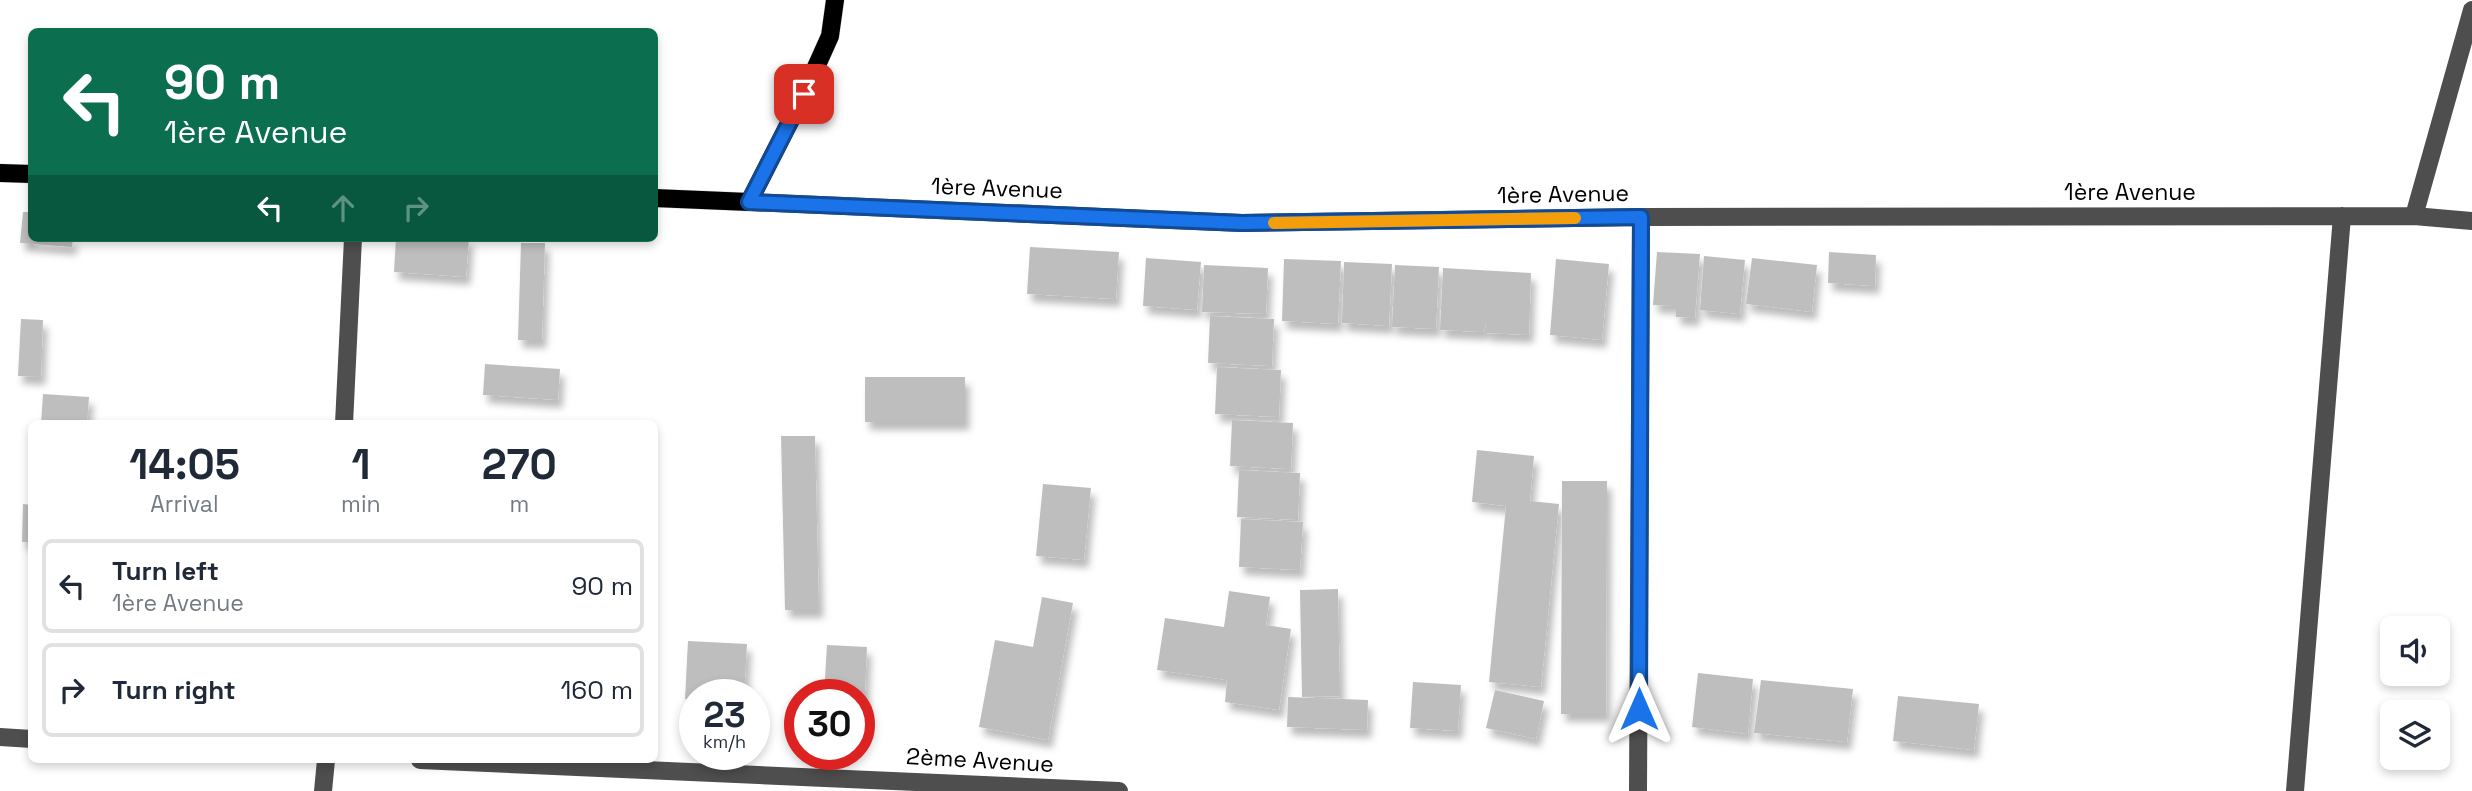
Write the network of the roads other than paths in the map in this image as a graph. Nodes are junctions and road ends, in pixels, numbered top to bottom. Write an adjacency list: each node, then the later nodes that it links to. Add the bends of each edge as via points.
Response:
1 (835, 0): 6 (main road, via 830,36)
2 (2472, 10): 8 (street)
3 (0, 173): 4 (main road)
4 (28, 174)
5 (658, 198): 6 (main road, 1ère Avenue)
6 (749, 202): 9 (street, 1ère Avenue, via 1242,223)
7 (2342, 216): 8 (street, 1ère Avenue); 9 (street, 1ère Avenue); 21 (street)
8 (2414, 216): 10 (street, 1ère Avenue)
9 (1641, 217): 20 (street)
10 (2472, 221)
11 (354, 242): 12 (street)
12 (344, 420)
13 (0, 737): 14 (street)
14 (28, 739)
15 (326, 763): 18 (street)
16 (481, 763): 17 (street, 2ème Avenue)
17 (985, 788): 19 (street, 2ème Avenue)
18 (323, 791)
19 (1119, 791)
20 (1638, 791)
21 (2295, 791)

